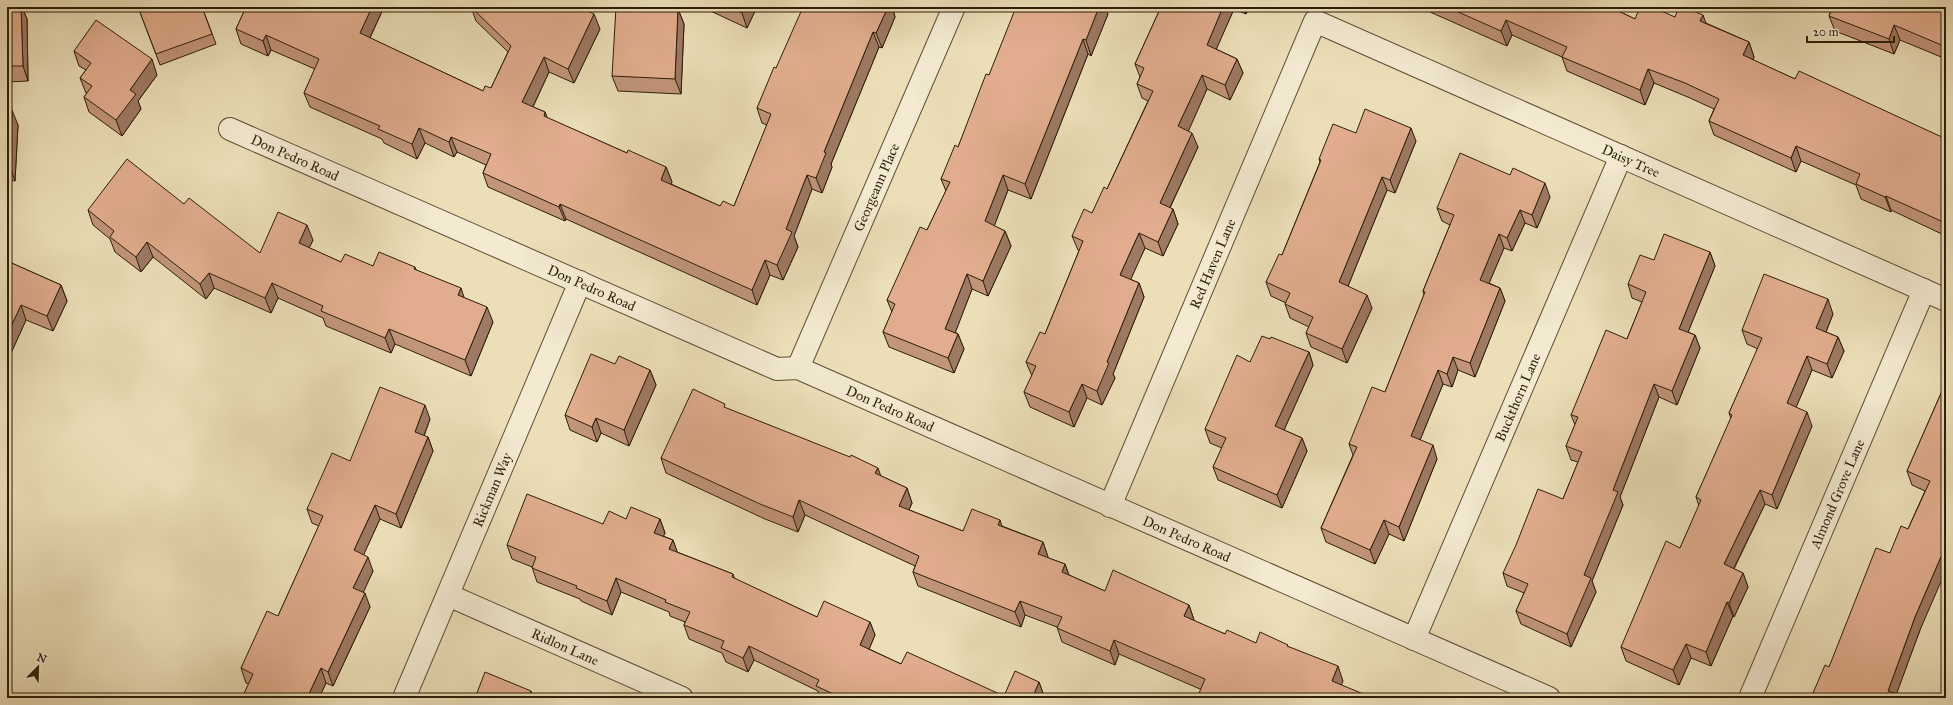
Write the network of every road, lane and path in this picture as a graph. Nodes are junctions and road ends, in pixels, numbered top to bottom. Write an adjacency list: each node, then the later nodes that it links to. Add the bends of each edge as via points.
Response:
1 (954, 7): 8 (street, Georgeann Place)
2 (1315, 21): 4 (street, Daisy Tree); 9 (street, Red Haven Lane)
3 (230, 129): 5 (street, Don Pedro Road)
4 (1621, 156): 6 (street, Daisy Tree); 11 (street, Buckthorn Lane)
5 (580, 282): 8 (street, Don Pedro Road, via 777,368); 10 (street, Rickman Way)
6 (1924, 290): 7 (street, Daisy Tree); 15 (street, Almond Grove Lane)
7 (1946, 300)
8 (798, 368): 9 (street, Don Pedro Road)
9 (1110, 506): 11 (street, Don Pedro Road)
10 (448, 595): 12 (street, Rickman Way); 13 (street, Ridlon Lane)
11 (1414, 639): 14 (street, Don Pedro Road)
12 (404, 698)
13 (682, 698)
14 (1549, 698)
15 (1750, 698)

